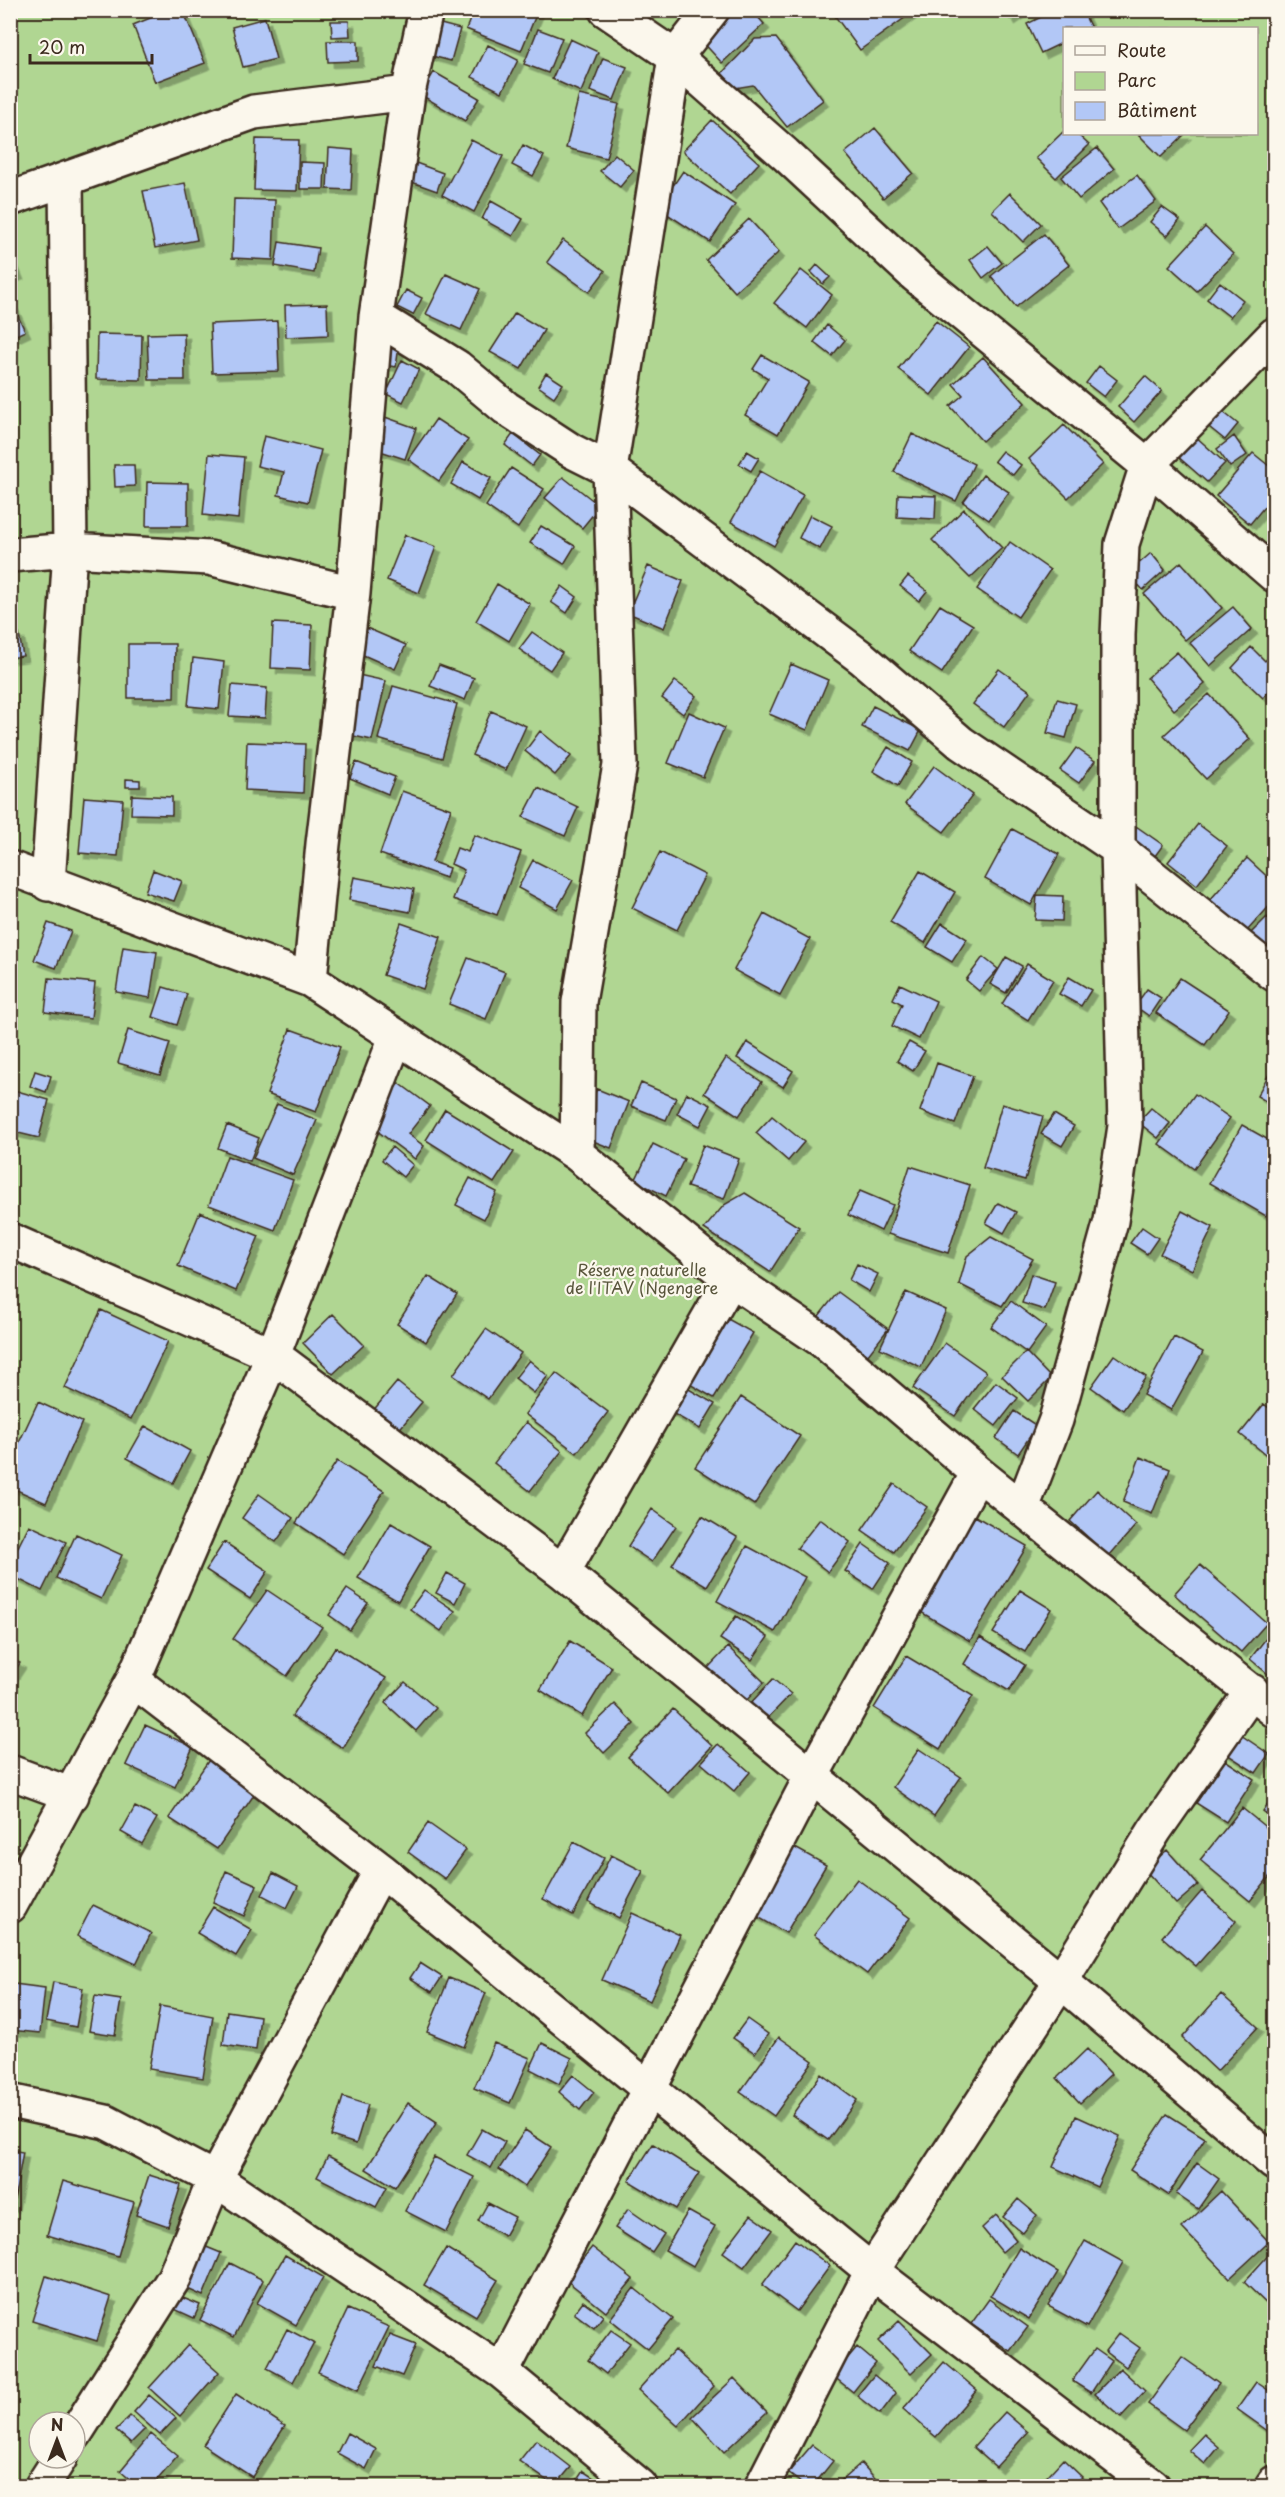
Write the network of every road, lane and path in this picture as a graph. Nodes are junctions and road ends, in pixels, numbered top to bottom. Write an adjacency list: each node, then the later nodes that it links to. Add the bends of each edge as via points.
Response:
1 (426, 10): 5 (street)
2 (606, 10): 4 (street)
3 (712, 10): 4 (street)
4 (675, 57): 10 (street, via 915,275); 11 (street)
5 (408, 93): 6 (street, via 254,112); 8 (street)
6 (66, 179): 7 (street); 12 (street)
7 (10, 199)
8 (376, 316): 11 (street, via 457,367 506,408 572,451); 15 (street)
9 (1275, 335): 10 (street)
10 (1147, 465): 14 (street); 16 (street, via 1122,544)
11 (610, 470): 16 (street, via 862,658 961,742); 22 (street, via 620,765 579,1002)
12 (70, 550): 13 (street); 15 (street, via 209,558); 18 (street)
13 (10, 555)
14 (1275, 574)
15 (353, 592): 20 (street)
16 (1118, 849): 19 (street); 27 (street, via 1125,1126 1111,1221 1056,1420)
17 (10, 868): 18 (street)
18 (48, 884): 20 (street)
19 (1275, 974)
20 (310, 980): 21 (street)
21 (396, 1037): 22 (street); 25 (street)
22 (577, 1155): 24 (street)
23 (10, 1240): 25 (street)
24 (731, 1279): 26 (street, via 823,1341); 28 (street)
25 (273, 1355): 28 (street); 29 (street)
26 (978, 1473): 27 (street); 32 (street)
27 (1023, 1508): 30 (street)
28 (563, 1572): 32 (street)
29 (133, 1680): 33 (street); 34 (street)
30 (1263, 1701): 36 (street, via 1155,1830)
31 (10, 1772): 33 (street)
32 (811, 1777): 36 (street); 37 (street)
33 (72, 1795): 35 (street)
34 (381, 1870): 37 (street); 40 (street)
35 (10, 1906)
36 (1061, 1981): 39 (street); 41 (street)
37 (647, 2089): 41 (street); 42 (street)
38 (10, 2101): 40 (street, via 106,2122)
39 (1275, 2163)
40 (215, 2179): 42 (street); 43 (street, via 174,2278)
41 (872, 2271): 47 (street); 48 (street)
42 (502, 2372): 46 (street)
43 (87, 2415)
44 (53, 2470): 45 (street)
45 (42, 2487)
46 (640, 2487)
47 (762, 2487)
48 (1153, 2487)

